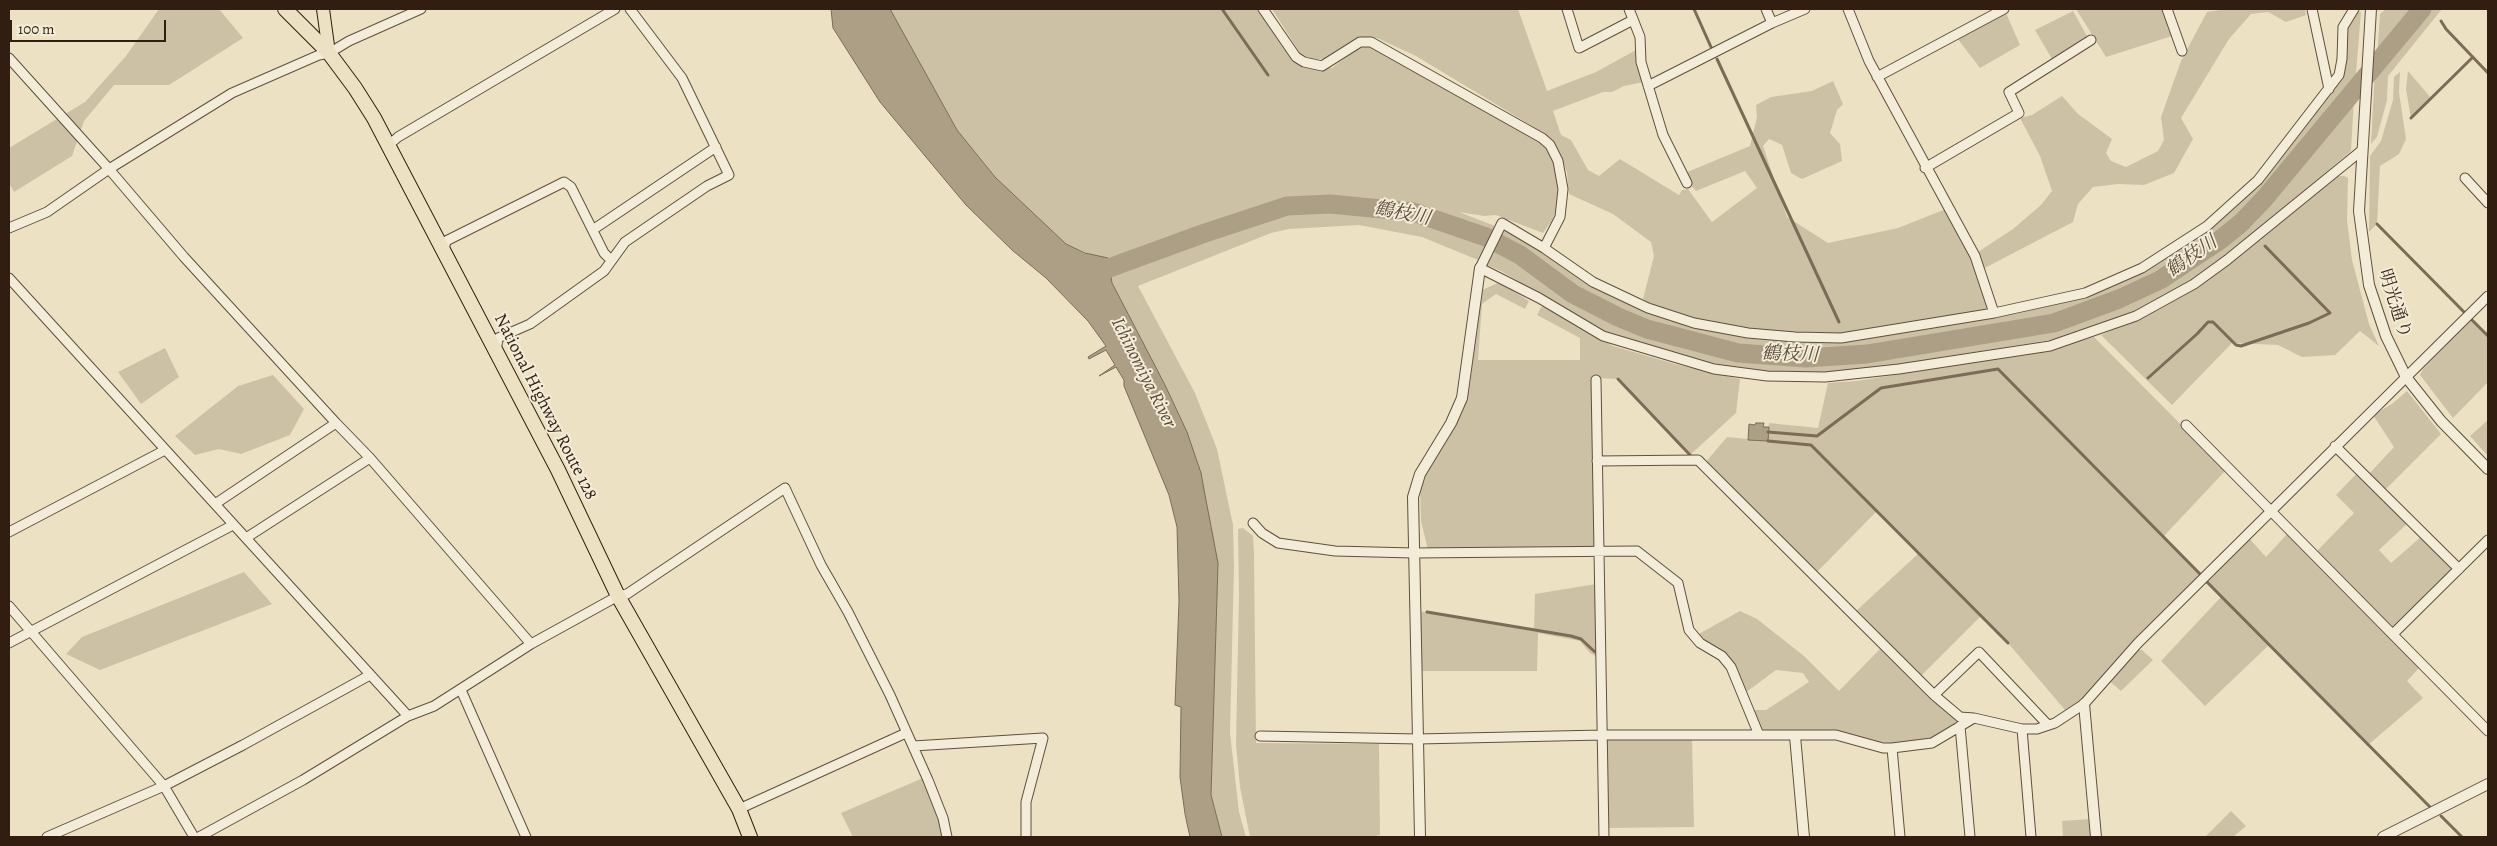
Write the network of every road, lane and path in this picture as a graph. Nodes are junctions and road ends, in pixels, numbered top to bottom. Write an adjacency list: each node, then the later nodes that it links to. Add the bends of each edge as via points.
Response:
1 (285, 9): 21 (highway, National Highway Route 128)
2 (323, 9): 21 (main road)
3 (421, 9): 21 (street, via 349,41)
4 (615, 9): 26 (street)
5 (630, 9): 27 (street, via 682,78)
6 (1264, 9): 36 (street, via 1296,57 1304,62 1322,66 1360,42 1371,42 1542,138 1550,145 1558,161 1564,189 1560,217)
7 (1567, 9): 17 (street, via 1579,48)
8 (1630, 9): 17 (street)
9 (1766, 9): 18 (street)
10 (1805, 9): 18 (street)
11 (1848, 9): 23 (street)
12 (2004, 9): 23 (street)
13 (2166, 9): 20 (street)
14 (2312, 9): 25 (street)
15 (2354, 9): 25 (street, via 2342,27 2339,75)
16 (2371, 9): 28 (street, 明光通り)
17 (1633, 20): 24 (street, via 1640,37 1641,62)
18 (1772, 23): 24 (street)
19 (2091, 40): 30 (street, via 2009,92 2019,113)
20 (2182, 51)
21 (329, 54): 26 (highway, National Highway Route 128, via 355,88); 29 (street, via 319,55 232,93)
22 (9, 58): 29 (street)
23 (1877, 77): 30 (street)
24 (1648, 86): 32 (street, via 1663,135)
25 (2330, 89): 42 (street, via 2258,180 2207,226 2142,268 2085,293)
26 (389, 145): 37 (highway, National Highway Route 128)
27 (716, 147): 35 (street); 38 (street, via 730,175 707,186 625,242)
28 (2361, 151): 39 (street, via 2227,260 2194,284 2136,316 2050,346 1899,370 1825,377 1767,376 1714,370 1603,336); 44 (street, 明光通り, via 2359,211 2369,285 2386,336)
29 (109, 168): 34 (street, via 47,212); 46 (street, via 184,257)
30 (1925, 168): 42 (street, via 1975,256)
31 (2465, 178): 33 (street)
32 (1687, 183)
33 (2488, 203)
34 (9, 228)
35 (594, 230): 37 (street, via 571,187 564,182 446,241); 38 (street, via 604,253)
36 (1544, 248): 39 (street, via 1502,224); 42 (street, via 1593,282 1648,308 1694,323 1748,333 1841,338)
37 (444, 250): 43 (highway, National Highway Route 128)
38 (611, 260): 43 (street, via 604,271 530,324 498,338)
39 (1481, 265): 61 (street, via 1462,398 1420,474 1413,497)
40 (9, 278): 49 (street)
41 (2488, 296): 44 (street)
42 (1994, 314)
43 (496, 352): 63 (highway, National Highway Route 128, via 558,470)
44 (2406, 377): 48 (street); 52 (street, 明光通り, via 2440,421)
45 (1596, 380): 51 (street)
46 (336, 423): 50 (street); 53 (street)
47 (2186, 425): 54 (street)
48 (2335, 446): 54 (street); 62 (street)
49 (165, 450): 53 (street); 57 (street)
50 (370, 458): 58 (street); 68 (street)
51 (1597, 461): 60 (street); 71 (street, via 1698,460)
52 (2488, 469)
53 (214, 504): 56 (street)
54 (2271, 510): 66 (street); 72 (street, via 2138,643)
55 (1253, 523): 61 (street, via 1278,543 1335,551)
56 (233, 525): 58 (street); 65 (street)
57 (9, 532)
58 (246, 538): 69 (street)
59 (2488, 540): 62 (street)
60 (1599, 551): 61 (street); 80 (street); 81 (street, via 1637,551 1678,583 1690,630 1700,643 1722,656 1731,667)
61 (1413, 553): 84 (street)
62 (2459, 569): 66 (street)
63 (618, 596): 68 (street); 79 (street, via 627,594 785,488 821,565 867,647); 89 (highway, National Highway Route 128)
64 (9, 606): 65 (street)
65 (31, 632): 67 (street); 88 (street)
66 (2393, 634): 78 (street)
67 (9, 643)
68 (531, 644): 70 (street)
69 (370, 675): 73 (street); 88 (street)
70 (460, 690): 73 (street, via 434,706); 93 (street)
71 (1934, 695): 74 (street, via 1960,717); 75 (street, via 1979,652)
72 (2084, 704): 75 (street); 103 (street)
73 (408, 716): 92 (street, via 303,780)
74 (1974, 718): 76 (street); 77 (street)
75 (2048, 725): 77 (street)
76 (1960, 726): 86 (street, via 1932,743); 101 (street)
77 (2022, 729): 102 (street)
78 (2488, 731)
79 (906, 733): 85 (street); 89 (street)
80 (1602, 735): 81 (street); 84 (street); 98 (street)
81 (1759, 735): 83 (street)
82 (1260, 736): 84 (street)
83 (1795, 736): 86 (street, via 1836,735); 99 (street)
84 (1418, 739): 97 (street)
85 (913, 746): 95 (street, via 943,818); 96 (street, via 1043,738 1026,802)
86 (1892, 748): 100 (street)
87 (2488, 784): 104 (street)
88 (164, 786): 90 (street); 91 (street)
89 (738, 810): 94 (highway, National Highway Route 128)
90 (47, 837)
91 (194, 837)
92 (199, 837)
93 (526, 837)
94 (750, 837)
95 (947, 837)
96 (1026, 837)
97 (1420, 837)
98 (1604, 837)
99 (1804, 837)
100 (1900, 837)
101 (1970, 837)
102 (2031, 837)
103 (2096, 837)
104 (2383, 837)

